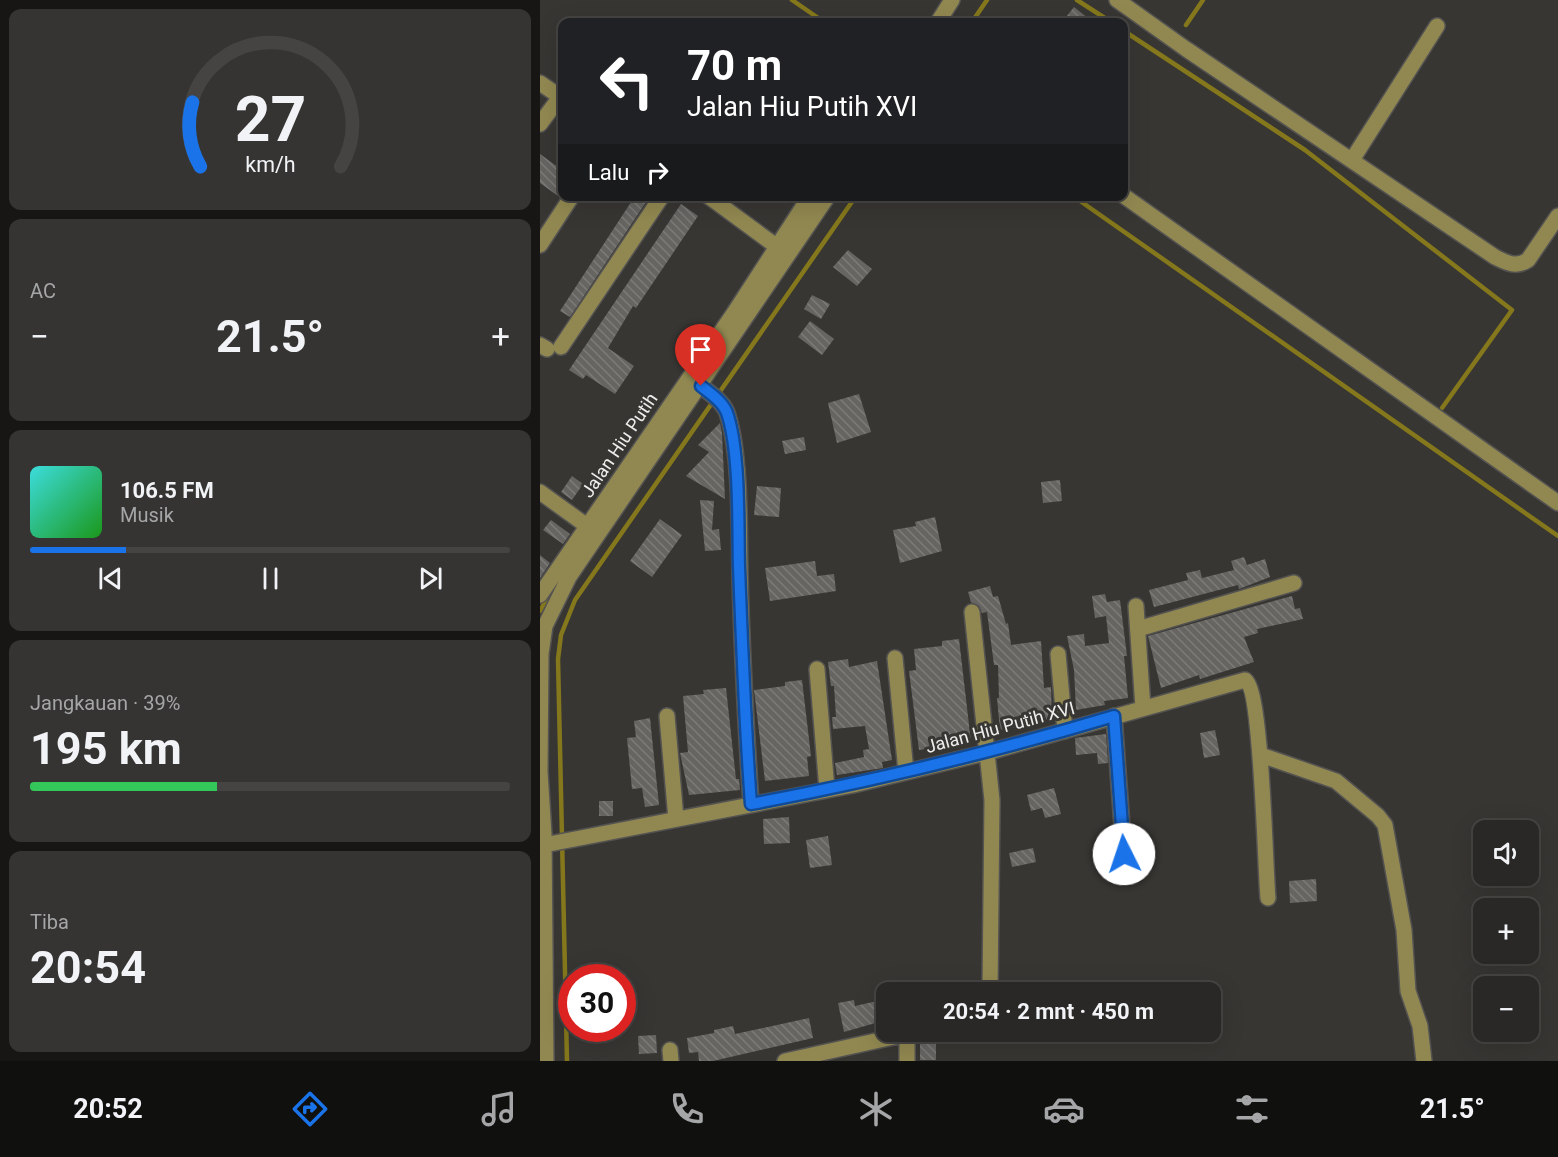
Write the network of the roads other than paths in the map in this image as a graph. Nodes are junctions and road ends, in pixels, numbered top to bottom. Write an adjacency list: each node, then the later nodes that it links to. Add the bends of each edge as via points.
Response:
1 (952, 0): 3 (street)
2 (1117, 0): 9 (street)
3 (941, 18)
4 (1437, 26): 9 (street)
5 (540, 83): 6 (street)
6 (558, 96)
7 (558, 102): 8 (street)
8 (540, 124)
9 (1352, 160): 16 (street, via 1512,265 1528,260)
10 (1128, 199): 23 (street)
11 (569, 201): 17 (street)
12 (658, 201): 19 (street)
13 (715, 201): 18 (street)
14 (807, 201): 18 (street, Jalan Hiu Putih)
15 (825, 201): 20 (street)
16 (1558, 216)
17 (540, 245)
18 (776, 246): 21 (street, Jalan Hiu Putih)
19 (549, 347)
20 (701, 386): 21 (street); 42 (street, via 728,414 732,434)
21 (641, 461): 24 (street, Jalan Hiu Putih); 39 (street, via 569,577 545,626 541,654)
22 (540, 492): 24 (street)
23 (1558, 503)
24 (588, 526): 26 (street, Jalan Hiu Putih)
25 (1294, 583): 29 (street)
26 (543, 584)
27 (1136, 606): 29 (street)
28 (972, 612): 37 (street)
29 (1138, 629): 33 (street)
30 (1058, 654): 36 (street)
31 (895, 658): 40 (street)
32 (817, 669): 41 (street)
33 (1143, 708): 35 (street, Jalan Hiu Putih XVI); 38 (street, Jalan Hiu Putih XVI, via 1245,680 1252,689)
34 (667, 716): 43 (street)
35 (1114, 716): 36 (street, Jalan Hiu Putih XVI); 45 (street)
36 (1065, 731): 37 (street, Jalan Hiu Putih XVI)
37 (988, 752): 40 (street, Jalan Hiu Putih XVI); 47 (street, via 992,800)
38 (1261, 755): 46 (street, Jalan Hiu Putih XVI); 54 (street, via 1336,781 1385,825 1404,930 1408,991 1420,1026)
39 (540, 772): 44 (street)
40 (906, 772): 41 (street, Jalan Hiu Putih XVI)
41 (827, 790): 42 (street, Jalan Hiu Putih XVI)
42 (751, 804): 43 (street, Jalan Hiu Putih XVI)
43 (676, 819): 44 (street, Jalan Hiu Putih XVI)
44 (544, 845): 51 (street)
45 (1124, 854)
46 (1268, 898)
47 (990, 982)
48 (880, 1042): 50 (street)
49 (910, 1042): 53 (street)
50 (830, 1056): 52 (street)
51 (546, 1061)
52 (785, 1061)
53 (907, 1061)
54 (1424, 1061)

